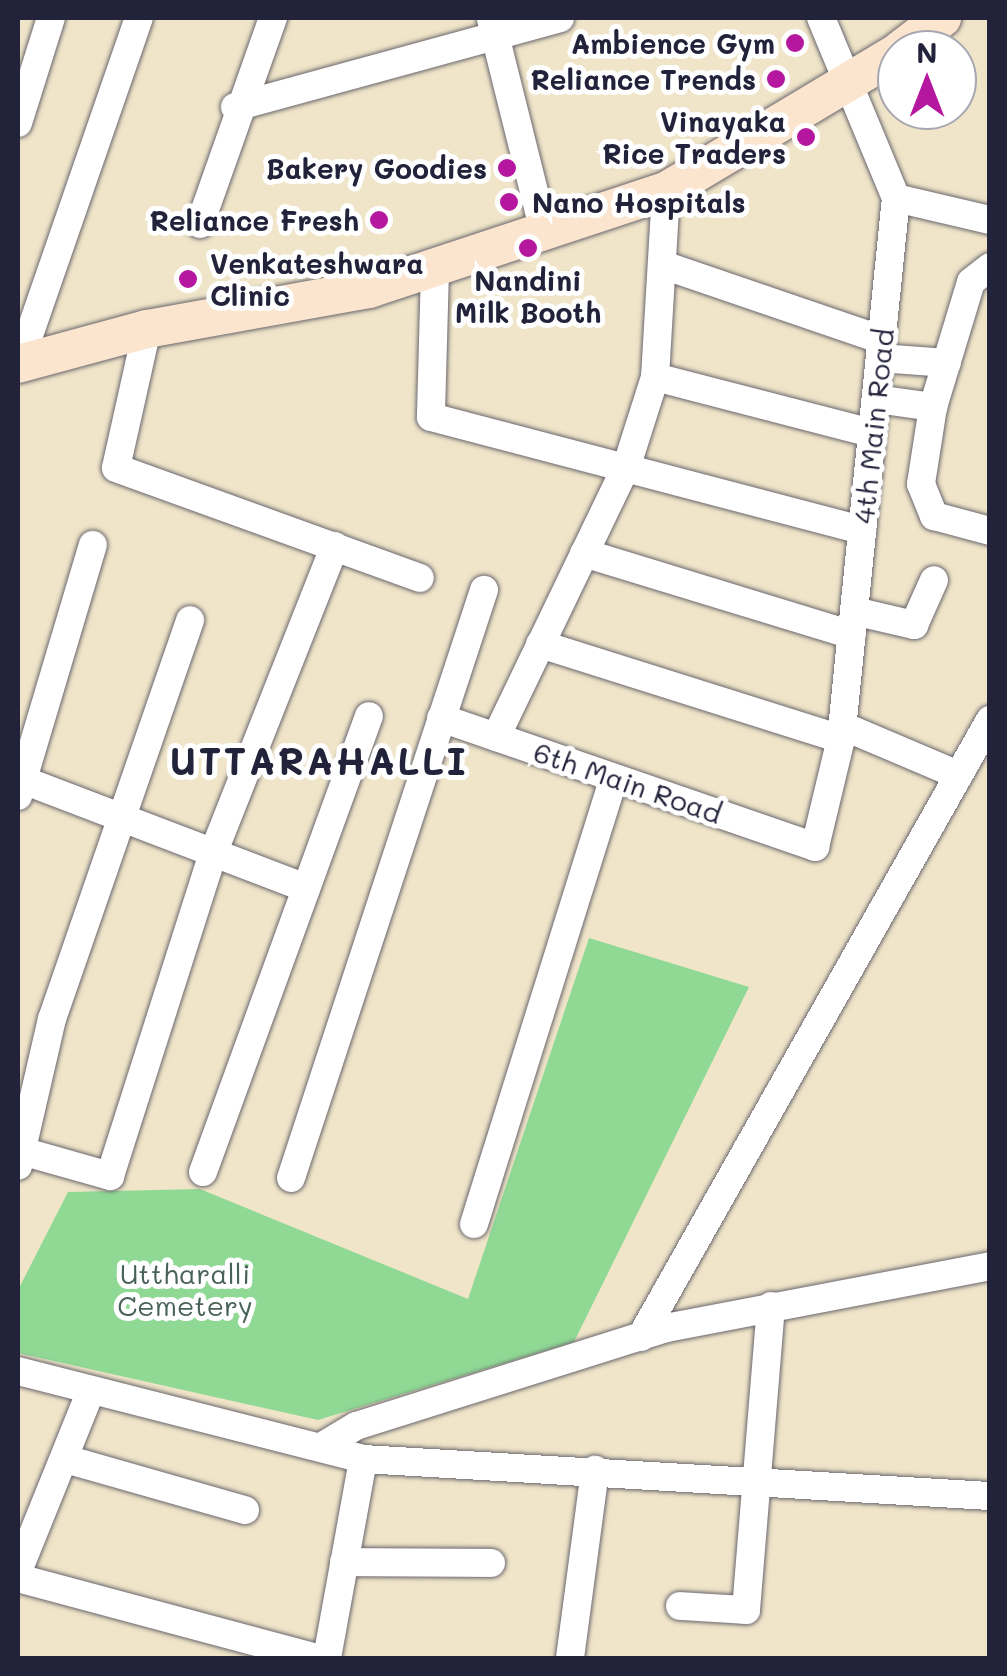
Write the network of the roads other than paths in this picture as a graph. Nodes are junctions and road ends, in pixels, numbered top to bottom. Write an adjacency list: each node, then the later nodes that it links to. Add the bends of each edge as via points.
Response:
1 (50, 18): 10 (street)
2 (139, 18): 22 (street)
3 (272, 18): 9 (street)
4 (560, 18): 6 (street)
5 (820, 18): 8 (street, 4th Main Road)
6 (493, 26): 9 (street); 15 (street)
7 (877, 68): 8 (main road)
8 (853, 87): 11 (main road); 12 (street, 4th Main Road)
9 (236, 107): 14 (street)
10 (18, 124)
11 (666, 191): 15 (main road); 16 (street)
12 (896, 198): 13 (street); 20 (street, 4th Main Road)
13 (990, 220)
14 (200, 224)
15 (544, 231): 18 (main road)
16 (666, 266): 20 (street); 23 (street)
17 (990, 267): 21 (street, via 971,282)
18 (435, 270): 19 (main road); 27 (street, via 431,417)
19 (147, 329): 22 (main road); 31 (street, via 116,468)
20 (881, 349): 21 (street); 24 (street, 4th Main Road)
21 (947, 363): 25 (street)
22 (18, 365)
23 (655, 378): 26 (street); 27 (street)
24 (876, 399): 25 (street); 26 (street, 4th Main Road)
25 (932, 407): 29 (street, via 925,504 945,522)
26 (872, 433): 28 (street, 4th Main Road)
27 (627, 465): 28 (street); 32 (street)
28 (862, 530): 37 (street, 4th Main Road)
29 (990, 531)
30 (93, 545): 46 (street)
31 (335, 546): 33 (street); 49 (street)
32 (584, 553): 37 (street); 38 (street)
33 (420, 578)
34 (934, 580): 37 (street, via 914,625)
35 (484, 590): 40 (street)
36 (190, 620): 47 (street)
37 (853, 623): 42 (street, 4th Main Road)
38 (540, 644): 42 (street); 43 (street)
39 (369, 716): 50 (street)
40 (442, 718): 43 (street, 6th Main Road); 53 (street, via 366,973)
41 (990, 720): 44 (street)
42 (842, 733): 44 (street); 48 (street, 4th Main Road)
43 (496, 737): 45 (street, 6th Main Road)
44 (956, 774): 57 (street)
45 (614, 778): 48 (street, 6th Main Road); 54 (street)
46 (20, 789): 47 (street)
47 (120, 814): 49 (street); 51 (street, via 52,1019)
48 (815, 847)
49 (214, 851): 50 (street); 51 (street, via 110,1176)
50 (306, 888): 52 (street)
51 (19, 1156)
52 (203, 1172)
53 (291, 1178)
54 (474, 1224)
55 (990, 1266): 56 (street)
56 (771, 1306): 57 (street); 64 (street)
57 (641, 1337): 60 (street, via 356,1426)
58 (18, 1371): 59 (street)
59 (91, 1390): 60 (street); 62 (street)
60 (326, 1444): 61 (street)
61 (363, 1458): 63 (street); 67 (street)
62 (68, 1460): 66 (street); 69 (street)
63 (596, 1470): 64 (street); 73 (street)
64 (756, 1480): 65 (street); 70 (street, via 746,1610)
65 (990, 1496)
66 (245, 1510)
67 (344, 1562): 68 (street); 72 (street)
68 (491, 1563)
69 (18, 1574): 71 (street)
70 (680, 1606)
71 (317, 1658)
72 (326, 1658)
73 (570, 1658)

